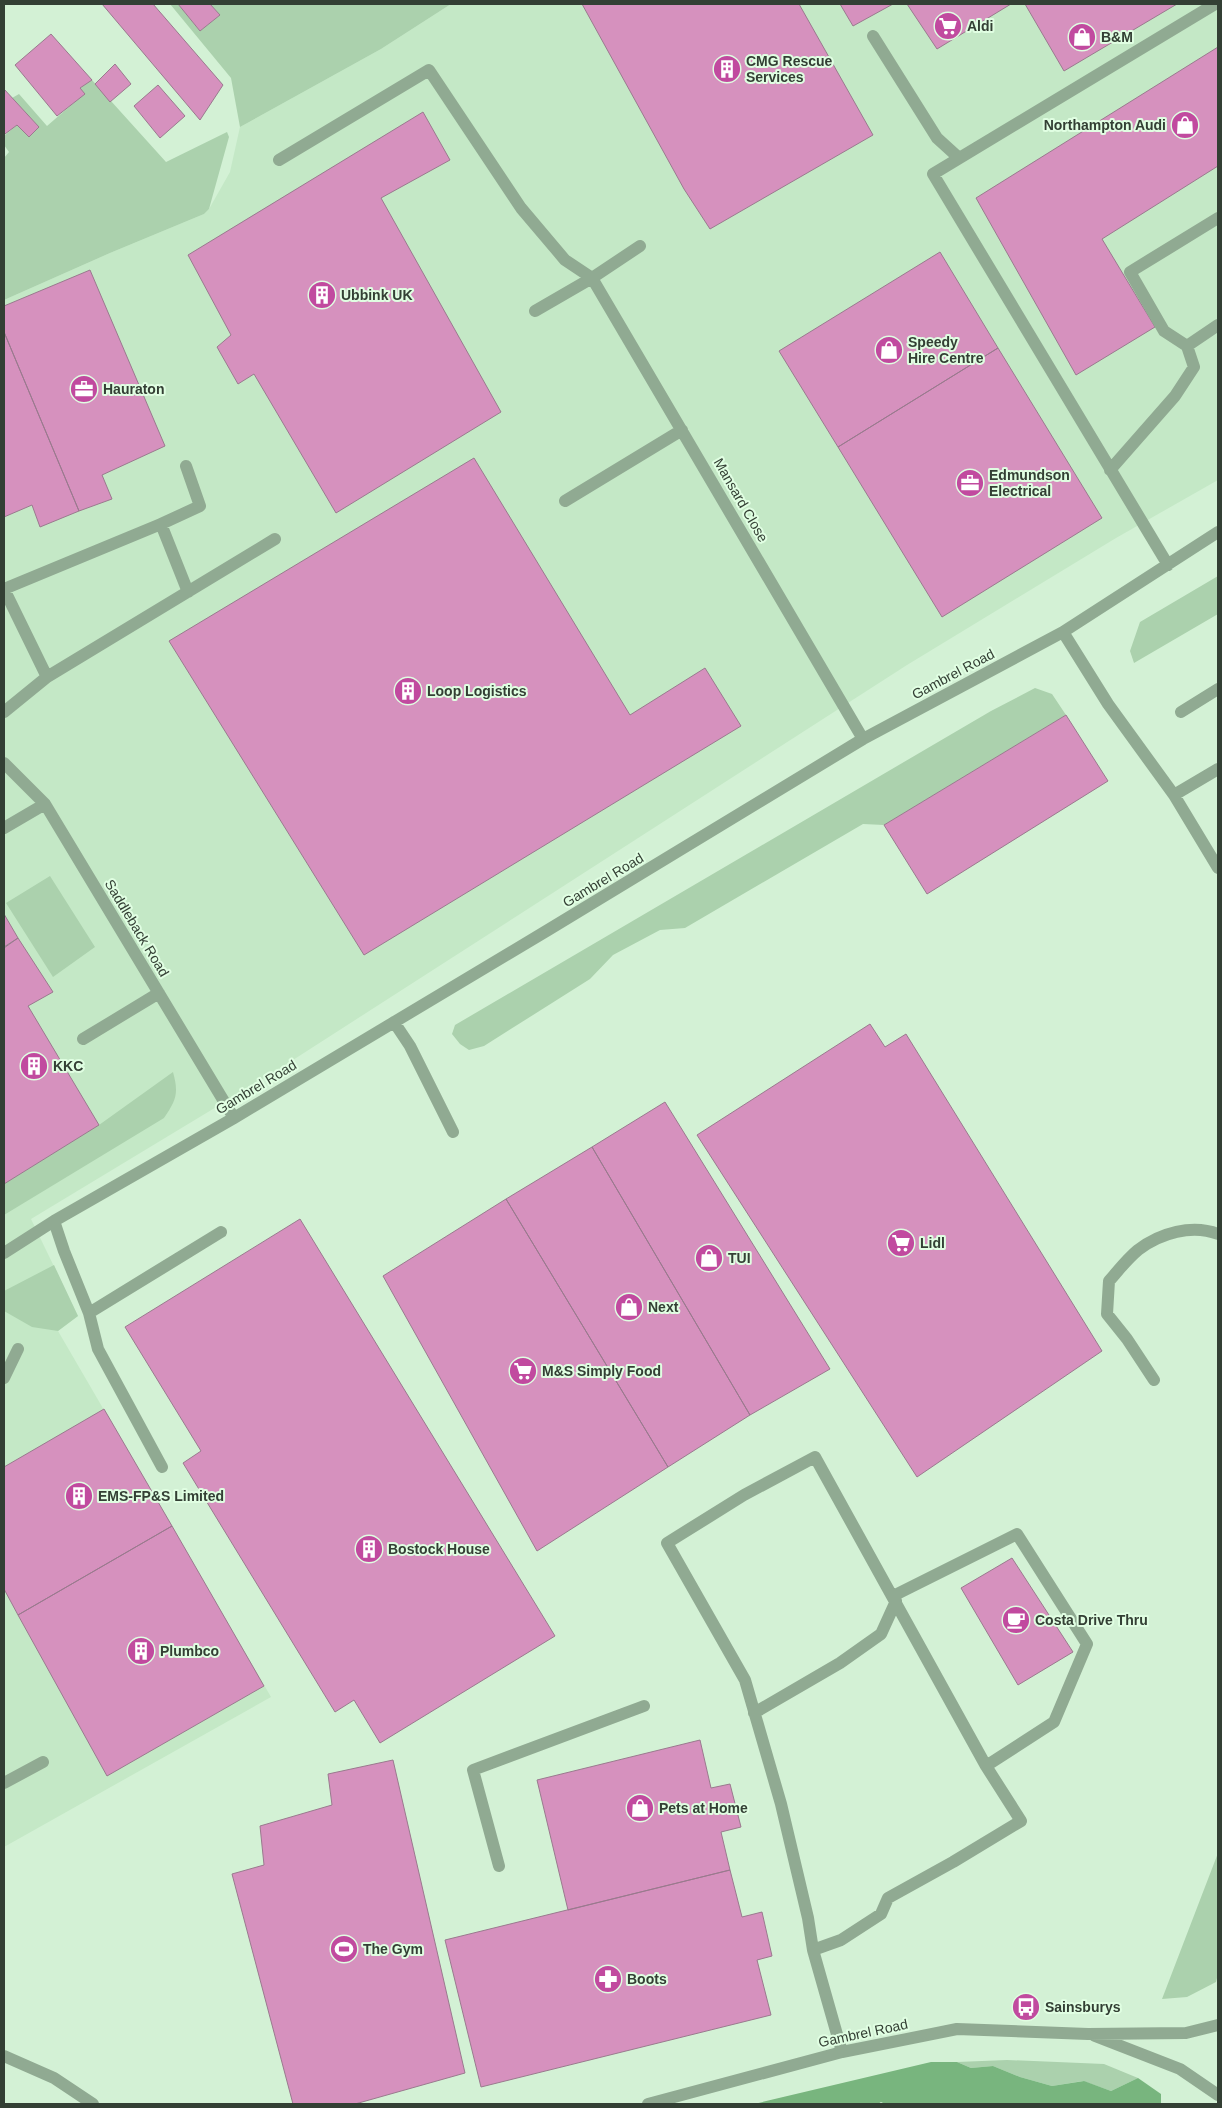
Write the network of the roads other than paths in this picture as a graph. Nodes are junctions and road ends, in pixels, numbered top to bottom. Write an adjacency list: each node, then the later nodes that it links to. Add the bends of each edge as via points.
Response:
1 (1215, 4): 3 (street)
2 (873, 36): 3 (street, via 937,138)
3 (959, 158): 13 (street, via 932,174)
4 (279, 160): 7 (street, via 429,70 521,208 565,260)
5 (1218, 218): 10 (street, via 1130,272 1164,331)
6 (640, 246): 7 (street)
7 (592, 278): 8 (street); 11 (street, Mansard Close)
8 (535, 311)
9 (1218, 325): 10 (street)
10 (1187, 346): 13 (street, via 1194,367 1175,396)
11 (682, 430): 14 (street); 26 (street, Mansard Close)
12 (186, 466): 15 (street, via 200,506)
13 (1110, 470): 18 (street)
14 (565, 501)
15 (160, 524): 19 (street); 20 (street)
16 (1218, 532): 18 (street, Gambrel Road)
17 (275, 539): 20 (street)
18 (1168, 565): 21 (street, Gambrel Road)
19 (4, 589): 22 (street)
20 (188, 592): 22 (street)
21 (1062, 632): 26 (street, Gambrel Road); 29 (street, via 1108,704)
22 (47, 677): 24 (street)
23 (1218, 689): 25 (street)
24 (4, 712)
25 (1181, 712)
26 (863, 738): 34 (street, Gambrel Road)
27 (4, 763): 30 (street, Saddleback Road)
28 (1218, 769): 29 (street)
29 (1174, 795): 32 (street)
30 (45, 804): 31 (street); 33 (street, Saddleback Road)
31 (4, 828)
32 (1218, 868)
33 (160, 993): 35 (street); 36 (street, Saddleback Road)
34 (394, 1022): 36 (street, Gambrel Road); 37 (street, via 410,1046)
35 (83, 1039)
36 (234, 1118): 38 (street, Gambrel Road)
37 (453, 1132)
38 (54, 1221): 41 (street, Gambrel Road); 42 (street)
39 (221, 1232): 42 (street)
40 (1218, 1234): 45 (street, via 1190,1229 1157,1239 1138,1250 1109,1281 1107,1314)
41 (4, 1253)
42 (89, 1314): 46 (street, via 98,1349)
43 (18, 1349): 44 (street)
44 (4, 1378)
45 (1154, 1380)
46 (162, 1467)
47 (894, 1599): 49 (street, via 881,1634 840,1663); 49 (street, via 815,1457 744,1495 667,1543 745,1680); 51 (street); 51 (street, via 1017,1534 1087,1644 1054,1722)
48 (644, 1706): 53 (street, via 473,1770)
49 (754, 1713): 54 (street, via 783,1813)
50 (43, 1762): 52 (street)
51 (986, 1766): 54 (street, via 1021,1821 888,1898 881,1914 841,1940)
52 (4, 1783)
53 (499, 1866)
54 (813, 1950): 57 (street)
55 (1218, 2025): 56 (street, Gambrel Road, via 1186,2033)
56 (1088, 2034): 57 (street, Gambrel Road, via 957,2029); 59 (street, Gambrel Road, via 1180,2069)
57 (842, 2052): 61 (street, Gambrel Road)
58 (4, 2056): 60 (street, via 54,2078)
59 (1218, 2095)
60 (93, 2104)
61 (648, 2104)

